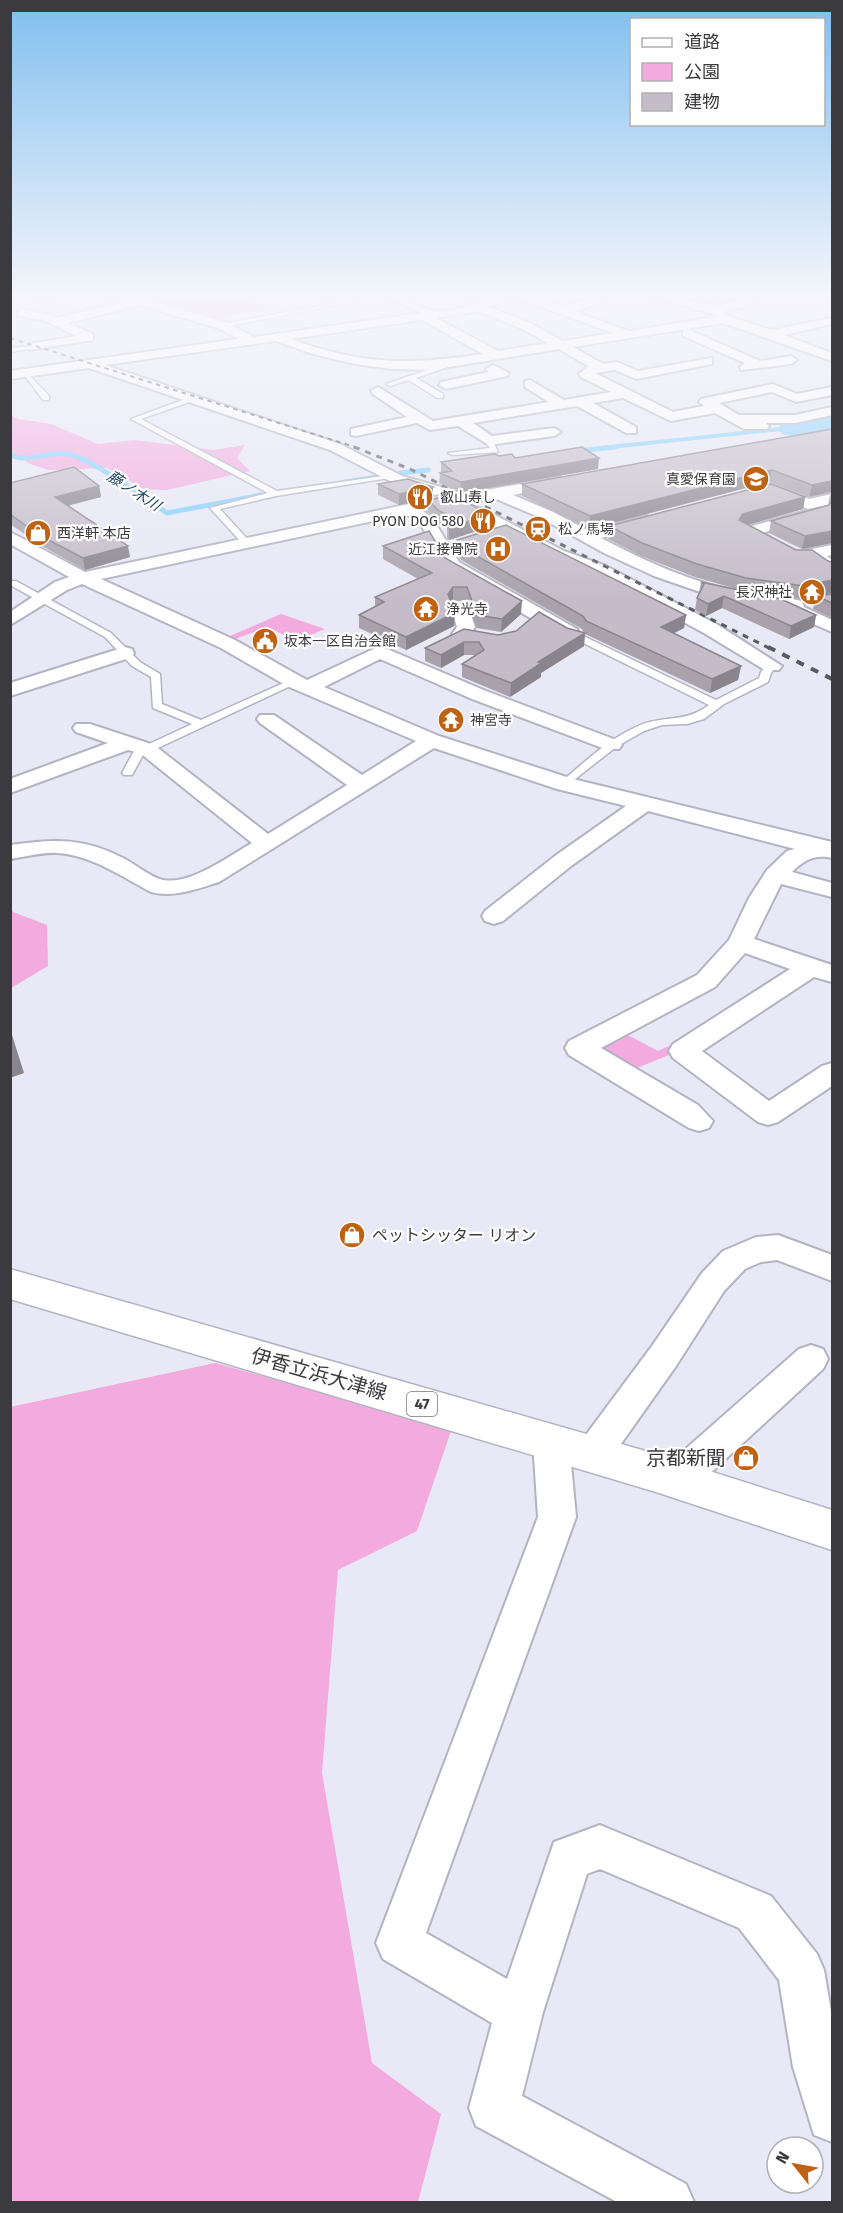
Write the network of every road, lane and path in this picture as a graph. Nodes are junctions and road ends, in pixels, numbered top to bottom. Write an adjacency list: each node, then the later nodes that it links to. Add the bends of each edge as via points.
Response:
1 (42, 395): 10 (lane)
2 (177, 395): 11 (street)
3 (392, 395): 17 (street)
4 (547, 395): 13 (street)
5 (614, 395): 12 (street)
6 (625, 395): 14 (street, via 671,417)
7 (738, 395): 14 (street, via 706,402)
8 (790, 395): 9 (street)
9 (810, 395)
10 (46, 398)
11 (191, 400): 25 (street, via 335,447); 28 (lane, via 135,419)
12 (579, 401): 13 (street); 20 (street)
13 (561, 404): 18 (street)
14 (717, 408): 16 (street)
15 (832, 411): 16 (street, via 795,419)
16 (735, 418): 19 (street, via 748,426)
17 (418, 419): 18 (street, via 430,426); 21 (street)
18 (461, 421): 23 (street)
19 (762, 426)
20 (632, 430)
21 (356, 432)
22 (554, 432): 23 (street)
23 (489, 441): 24 (lane, via 495,450)
24 (452, 453)
25 (391, 477): 28 (lane); 31 (street, via 442,491)
26 (576, 478): 27 (street)
27 (495, 493): 31 (street); 38 (street)
28 (276, 494): 39 (lane, via 214,508)
29 (751, 494): 33 (street, via 770,489)
30 (832, 499): 33 (street)
31 (451, 501): 32 (street); 35 (street)
32 (409, 509): 39 (street); 41 (street, via 427,522)
33 (820, 511): 43 (street, via 747,532)
34 (664, 516): 38 (street)
35 (508, 529): 36 (street); 57 (street, via 642,591)
36 (486, 536)
37 (10, 537): 45 (street)
38 (586, 537): 50 (street, via 633,563 730,595 804,603)
39 (246, 542): 45 (street)
40 (465, 543): 41 (street)
41 (443, 550): 51 (street, via 452,565 529,620)
42 (832, 550): 43 (street)
43 (801, 555): 44 (street)
44 (832, 568)
45 (83, 578): 47 (street, via 61,586); 59 (street, via 228,644)
46 (13, 583): 47 (lane)
47 (43, 599): 49 (street); 54 (lane, via 108,635)
48 (459, 606): 52 (street, via 470,636)
49 (10, 620)
50 (832, 627)
51 (574, 635): 61 (lane)
52 (441, 642)
53 (421, 652): 55 (street)
54 (125, 653): 60 (street); 63 (lane, via 156,676 157,706)
55 (402, 662): 58 (street); 59 (street, via 380,652)
56 (464, 665): 58 (street)
57 (772, 666): 61 (lane, via 764,680)
58 (441, 678): 66 (street)
59 (300, 685): 63 (lane); 65 (street)
60 (10, 690)
61 (718, 705): 66 (lane, via 700,717 651,724)
62 (267, 719): 70 (street)
63 (200, 724): 67 (lane)
64 (83, 728): 67 (street)
65 (432, 740): 69 (street); 70 (street)
66 (612, 745): 69 (lane)
67 (136, 746): 68 (lane, via 138,753); 71 (street); 73 (street)
68 (128, 773)
69 (566, 784): 72 (street)
70 (362, 785): 73 (street)
71 (10, 787)
72 (644, 804): 74 (street); 78 (street)
73 (267, 844): 75 (street, via 211,877 182,886 159,887 81,849 54,846)
74 (829, 848): 76 (street, via 795,856)
75 (10, 852)
76 (776, 875): 77 (street); 79 (street)
77 (832, 890)
78 (494, 916)
79 (740, 942): 80 (street); 82 (street, via 706,981 579,1048)
80 (822, 970): 81 (street, via 683,1051 768,1115)
81 (832, 1072)
82 (699, 1121)
83 (832, 1268): 87 (street, via 778,1247 756,1250 734,1260 713,1282)
84 (10, 1284): 86 (main road, 伊香立浜大津線 / 47)
85 (811, 1359): 88 (street)
86 (551, 1442): 87 (main road, 伊香立浜大津線 / 47); 90 (street, via 557,1517 399,1942)
87 (593, 1454): 88 (main road, 伊香立浜大津線 / 47)
88 (677, 1480): 89 (main road, 伊香立浜大津線 / 47)
89 (832, 1530)
90 (519, 2012): 91 (street, via 570,1858 600,1847 755,1912 801,1970 817,2067); 92 (street, via 494,2108)
91 (832, 2117)
92 (668, 2202)

